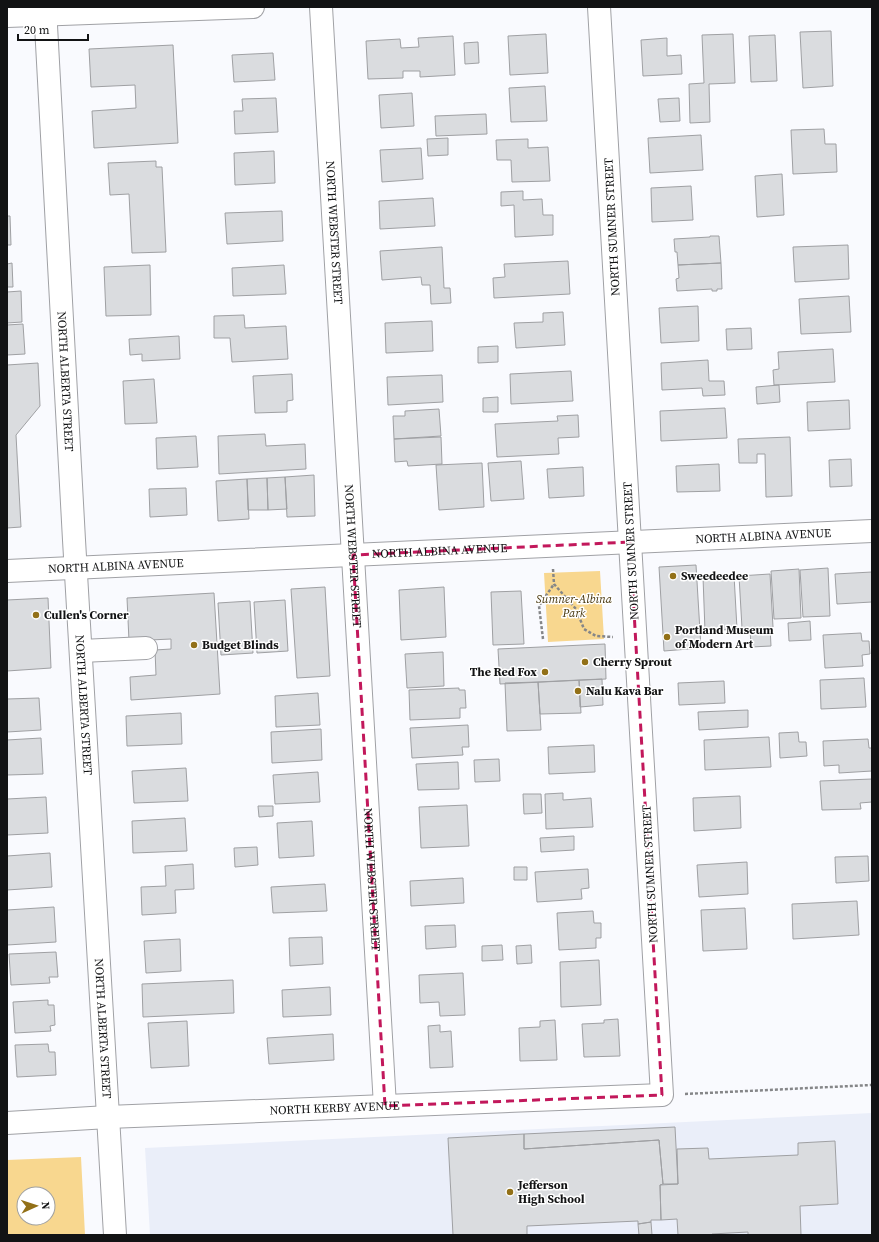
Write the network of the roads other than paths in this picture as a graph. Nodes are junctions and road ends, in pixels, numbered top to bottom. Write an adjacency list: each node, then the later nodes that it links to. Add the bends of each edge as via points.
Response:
1 (253, 7): 4 (street)
2 (322, 7): 8 (street, NORTH WEBSTER STREET)
3 (599, 7): 7 (street, NORTH SUMNER STREET)
4 (45, 11): 5 (street); 9 (street, NORTH ALBERTA STREET)
5 (7, 16)
6 (872, 531): 7 (street, NORTH ALBINA AVENUE)
7 (630, 542): 8 (street, NORTH ALBINA AVENUE); 13 (street, NORTH SUMNER STREET)
8 (353, 555): 9 (street, NORTH ALBINA AVENUE); 14 (street, NORTH WEBSTER STREET)
9 (76, 568): 10 (street, NORTH ALBINA AVENUE); 12 (street, NORTH ALBERTA STREET)
10 (7, 571)
11 (146, 648): 12 (street)
12 (80, 651): 15 (street, NORTH ALBERTA STREET)
13 (662, 1094): 14 (street, NORTH KERBY AVENUE)
14 (385, 1106): 15 (street, NORTH KERBY AVENUE)
15 (108, 1117): 16 (street, NORTH KERBY AVENUE); 17 (street, NORTH ALBERTA STREET)
16 (7, 1123)
17 (115, 1235)

